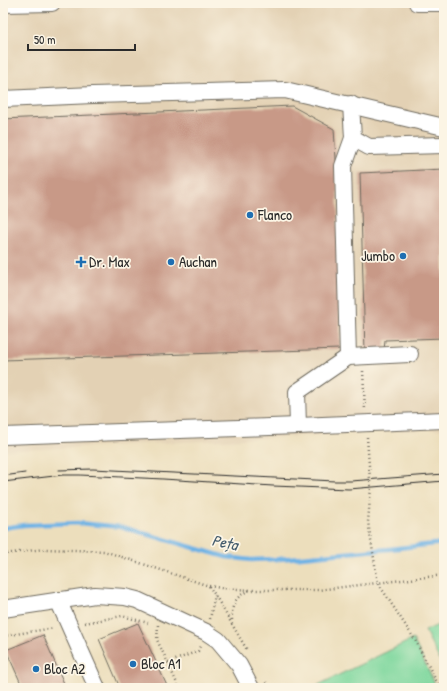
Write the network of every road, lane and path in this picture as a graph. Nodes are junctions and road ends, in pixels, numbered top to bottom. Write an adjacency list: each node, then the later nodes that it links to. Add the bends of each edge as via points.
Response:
1 (52, 3): 4 (street)
2 (417, 3): 3 (street)
3 (444, 3)
4 (3, 4)
5 (3, 99): 6 (street, via 285,90)
6 (351, 104): 7 (street); 8 (street)
7 (444, 127)
8 (353, 138): 9 (street, via 369,147); 11 (street, via 343,166)
9 (444, 145)
10 (410, 354): 11 (street)
11 (348, 357): 13 (street, via 297,392)
12 (444, 420): 13 (street)
13 (298, 426): 14 (street)
14 (3, 436)
15 (368, 522): 18 (path)
16 (3, 554): 19 (path, via 44,549 104,551)
17 (444, 575): 18 (path)
18 (378, 584): 20 (path, via 318,590); 30 (path, via 415,640)
19 (209, 586): 20 (path); 24 (path)
20 (251, 590): 24 (path, via 238,597 234,604)
21 (58, 600): 22 (street); 23 (street, via 125,596); 27 (street)
22 (3, 609)
23 (160, 611): 26 (street, via 218,640); 28 (path, via 157,640)
24 (232, 623): 25 (path)
25 (250, 656)
26 (258, 685): 29 (path)
27 (97, 688)
28 (179, 688)
29 (269, 688)
30 (440, 688)

